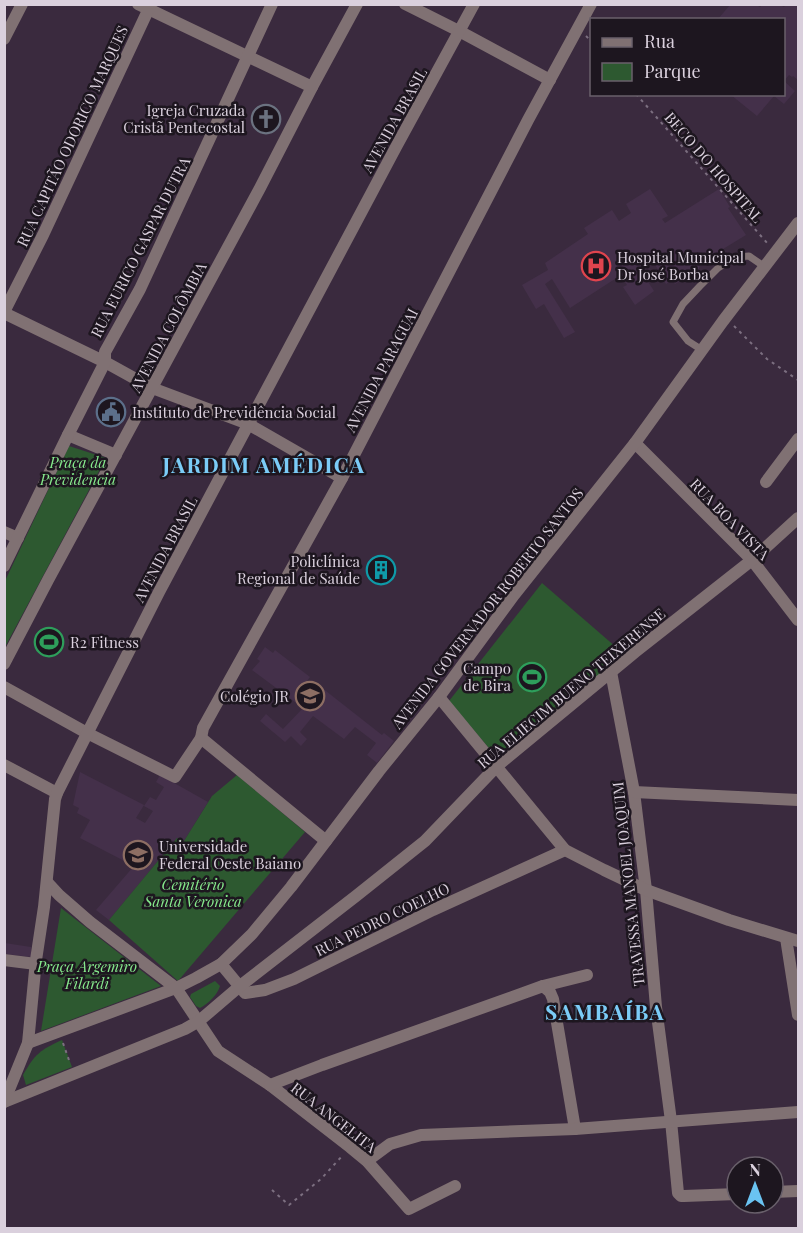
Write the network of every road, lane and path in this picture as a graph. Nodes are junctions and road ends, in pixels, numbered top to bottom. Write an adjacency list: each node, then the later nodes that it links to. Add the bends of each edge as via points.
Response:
1 (22, 4): 9 (street)
2 (272, 4): 10 (street, RUA EURICO GASPAR DUTRA)
3 (357, 4): 12 (street, AVENIDA COLÔMBIA)
4 (405, 4): 8 (street)
5 (474, 4): 8 (street, AVENIDA BRASIL)
6 (591, 4): 11 (street, AVENIDA PARAGUAI)
7 (146, 6): 10 (street); 17 (street, RUA CAPITÃO ODORICO MARQUES)
8 (459, 31): 11 (street); 23 (street, AVENIDA BRASIL)
9 (4, 39)
10 (248, 56): 12 (street); 20 (street, RUA EURICO GASPAR DUTRA, via 140,289 105,352)
11 (550, 80): 28 (street, AVENIDA PARAGUAI)
12 (312, 87): 22 (street, AVENIDA COLÔMBIA)
13 (638, 96): 15 (path, BECO DO HOSPITAL)
14 (798, 223): 15 (street, AVENIDA GOVERNADOR ROBERTO SANTOS)
15 (776, 253): 16 (street, AVENIDA GOVERNADOR ROBERTO SANTOS)
16 (765, 267): 18 (street, AVENIDA GOVERNADOR ROBERTO SANTOS); 19 (lane, via 749,256 736,257 718,268 683,304 673,322 688,341)
17 (4, 313): 20 (street)
18 (726, 317): 19 (street, AVENIDA GOVERNADOR ROBERTO SANTOS); 21 (path, via 767,359)
19 (702, 350): 26 (street, AVENIDA GOVERNADOR ROBERTO SANTOS)
20 (105, 362): 22 (street); 24 (street, RUA EURICO GASPAR DUTRA)
21 (798, 380)
22 (152, 388): 23 (street); 27 (street, AVENIDA COLÔMBIA)
23 (248, 424): 28 (street); 40 (street, AVENIDA BRASIL)
24 (68, 435): 27 (street); 32 (street, RUA EURICO GASPAR DUTRA)
25 (798, 439): 29 (street)
26 (635, 443): 33 (street, RUA BOA VISTA); 39 (street, AVENIDA GOVERNADOR ROBERTO SANTOS)
27 (116, 454): 36 (street, AVENIDA COLÔMBIA)
28 (342, 478): 41 (street, AVENIDA PARAGUAI, via 203,728)
29 (765, 482)
30 (798, 518): 33 (street, RUA ELIECIM BUENO TEIXERENSE)
31 (4, 532): 32 (street)
32 (18, 538): 34 (street, RUA EURICO GASPAR DUTRA)
33 (752, 560): 35 (street, RUA BOA VISTA); 37 (street, RUA ELIECIM BUENO TEIXERENSE)
34 (4, 566)
35 (798, 620)
36 (4, 664)
37 (611, 672): 43 (street, RUA ELIECIM BUENO TEIXERENSE); 44 (street, TRAVESSA MANOEL JOAQUIM)
38 (4, 687): 40 (street)
39 (439, 697): 43 (street); 47 (street, AVENIDA GOVERNADOR ROBERTO SANTOS)
40 (87, 733): 41 (street, AVENIDA PARAGUAI, via 175,777); 45 (street, AVENIDA BRASIL)
41 (201, 738): 47 (street)
42 (4, 765): 45 (street)
43 (497, 766): 48 (street); 56 (street, RUA ELIECIM BUENO TEIXERENSE, via 425,840)
44 (634, 792): 46 (street); 50 (street, TRAVESSA MANOEL JOAQUIM)
45 (57, 793): 49 (street, AVENIDA BRASIL)
46 (798, 800)
47 (326, 841): 54 (street, AVENIDA GOVERNADOR ROBERTO SANTOS, via 252,934)
48 (565, 850): 50 (street); 56 (street, RUA PEDRO COELHO, via 294,979 254,992 245,993)
49 (47, 882): 53 (street, AVENIDA BRASIL); 58 (street, RUA ANGELITA, via 90,922)
50 (646, 890): 51 (street); 67 (street, TRAVESSA MANOEL JOAQUIM)
51 (792, 940): 59 (street)
52 (4, 960): 53 (street)
53 (36, 964): 62 (street, AVENIDA BRASIL)
54 (221, 964): 56 (street); 58 (street, AVENIDA GOVERNADOR ROBERTO SANTOS)
55 (587, 975): 57 (street)
56 (240, 986): 60 (street, RUA ELIECIM BUENO TEIXERENSE)
57 (543, 986): 64 (street); 68 (street, via 553,999)
58 (176, 988): 60 (street, RUA ANGELITA); 61 (street, AVENIDA GOVERNADOR ROBERTO SANTOS)
59 (798, 1015)
60 (199, 1021): 63 (street); 64 (street, RUA ANGELITA, via 218,1051)
61 (59, 1032): 62 (street, AVENIDA GOVERNADOR ROBERTO SANTOS); 63 (path)
62 (28, 1043): 65 (street, AVENIDA BRASIL)
63 (75, 1073): 65 (street)
64 (270, 1085): 69 (street, RUA ANGELITA)
65 (4, 1102)
66 (798, 1112): 67 (street)
67 (670, 1121): 68 (street); 73 (street, TRAVESSA MANOEL JOAQUIM, via 678,1193)
68 (575, 1129): 70 (street, via 421,1135 390,1144)
69 (350, 1147): 70 (street, RUA ANGELITA); 72 (path, via 321,1179 289,1205)
70 (367, 1161): 71 (street, RUA ANGELITA, via 410,1209)
71 (455, 1186)
72 (272, 1190)
73 (725, 1194)

